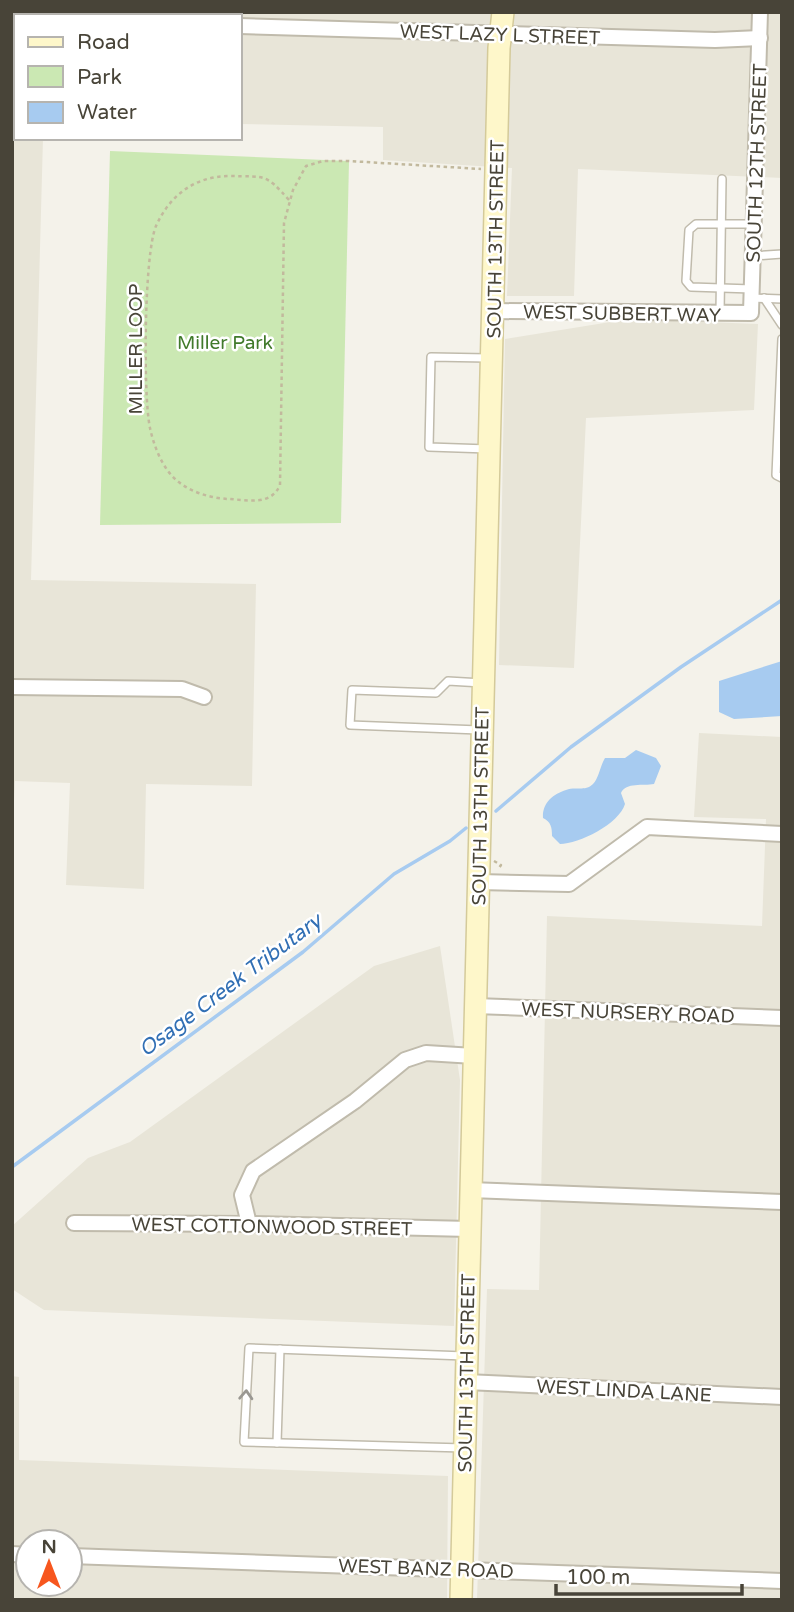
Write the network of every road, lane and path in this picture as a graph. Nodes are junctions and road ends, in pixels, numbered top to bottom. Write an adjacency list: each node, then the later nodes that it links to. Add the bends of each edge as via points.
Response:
1 (503, 12): 4 (street, SOUTH 13TH STREET)
2 (760, 12): 5 (street, SOUTH 12TH STREET)
3 (242, 26): 4 (street, WEST LAZY L STREET)
4 (500, 34): 5 (street, WEST LAZY L STREET); 6 (street, SOUTH 13TH STREET)
5 (760, 38): 10 (street, SOUTH 12TH STREET)
6 (497, 170): 8 (path, MILLER LOOP, via 323,161 306,166); 16 (street, SOUTH 13TH STREET)
7 (722, 179): 9 (lane)
8 (289, 200): 8 (path, MILLER LOOP, via 283,237 280,485 266,500 207,496 191,491 170,474 150,430 146,334 154,230 176,196 209,177 265,178)
9 (722, 223): 10 (lane); 13 (lane); 13 (lane, via 696,224 689,230 686,281 691,288)
10 (754, 224): 12 (street, SOUTH 12TH STREET)
11 (782, 254): 12 (lane)
12 (753, 256): 14 (street, SOUTH 12TH STREET)
13 (720, 288): 14 (lane); 18 (lane)
14 (756, 295): 15 (lane); 17 (street, SOUTH 12TH STREET); 19 (lane)
15 (782, 299)
16 (493, 311): 18 (street, WEST SUBBERT WAY); 21 (street, SOUTH 13TH STREET)
17 (751, 313): 18 (street, WEST SUBBERT WAY)
18 (720, 314)
19 (782, 325)
20 (782, 340): 23 (lane, via 776,475)
21 (492, 359): 22 (street, SOUTH 13TH STREET); 22 (lane, via 431,357 429,447)
22 (489, 449): 24 (street, SOUTH 13TH STREET)
23 (782, 478)
24 (483, 683): 27 (street, SOUTH 13TH STREET); 27 (lane, via 449,681 436,693 352,690 350,725)
25 (12, 687): 26 (street, via 182,688)
26 (204, 697)
27 (482, 731): 29 (street, SOUTH 13TH STREET)
28 (782, 834): 29 (street, via 647,828 569,884)
29 (479, 882): 30 (street, SOUTH 13TH STREET)
30 (475, 1006): 31 (street, WEST NURSERY ROAD); 32 (street, SOUTH 13TH STREET)
31 (782, 1018)
32 (474, 1056): 33 (street, SOUTH 13TH STREET); 36 (street, via 426,1054 405,1060 355,1101 253,1171 242,1195)
33 (470, 1190): 34 (street); 37 (street, SOUTH 13TH STREET)
34 (782, 1202)
35 (74, 1223): 36 (street, WEST COTTONWOOD STREET)
36 (249, 1224): 37 (street, WEST COTTONWOOD STREET)
37 (470, 1229): 39 (street, SOUTH 13TH STREET)
38 (280, 1349): 39 (lane); 42 (lane); 42 (lane, one-way to 38, via 244,1442 249,1348)
39 (467, 1356): 40 (street, SOUTH 13TH STREET)
40 (466, 1382): 41 (street, WEST LINDA LANE); 43 (street, SOUTH 13TH STREET)
41 (782, 1397)
42 (277, 1443): 43 (lane)
43 (465, 1448): 45 (street, SOUTH 13TH STREET)
44 (84, 1556): 45 (street, WEST BANZ ROAD)
45 (462, 1569): 46 (street, WEST BANZ ROAD); 47 (street, SOUTH 13TH STREET)
46 (782, 1581)
47 (461, 1600)

